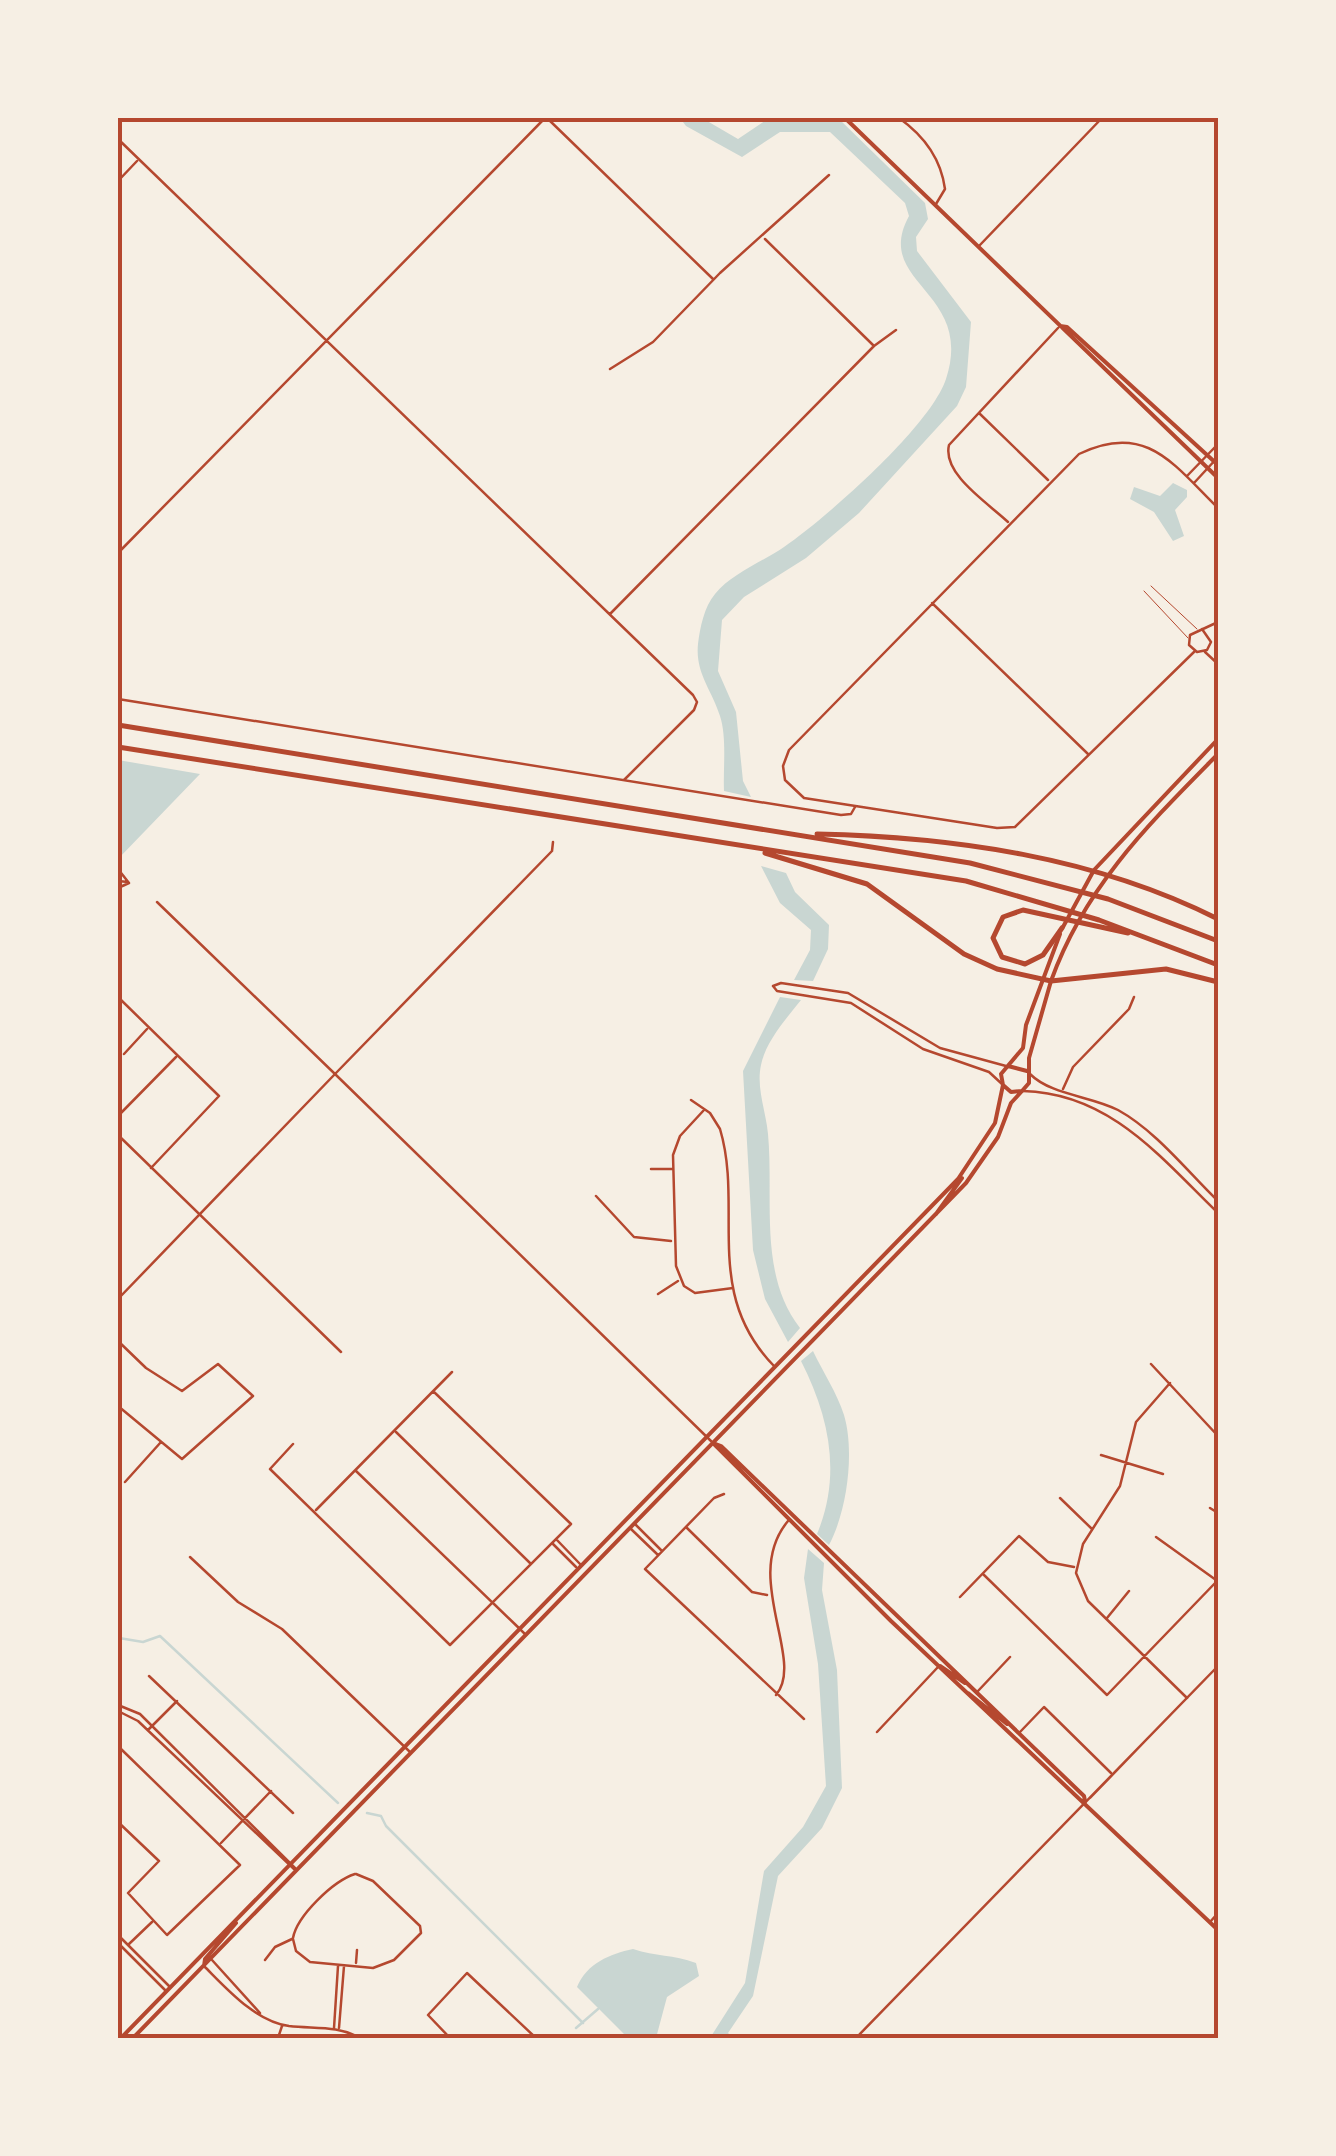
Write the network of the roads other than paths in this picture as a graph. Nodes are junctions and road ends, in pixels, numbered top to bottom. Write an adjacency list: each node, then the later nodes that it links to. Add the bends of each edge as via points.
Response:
1 (546, 118): 12 (street); 15 (street)
2 (845, 118): 9 (main road)
3 (899, 118): 9 (street, via 924,140 940,170 945,190)
4 (1102, 118): 11 (street)
5 (118, 139): 6 (street)
6 (139, 159): 8 (street); 15 (street)
7 (830, 175): 10 (street)
8 (118, 181)
9 (935, 205): 11 (main road)
10 (764, 238): 12 (street); 16 (street)
11 (978, 246): 13 (main road)
12 (714, 279): 17 (street, via 652,342)
13 (1060, 326): 18 (street); 20 (main road); 22 (main road)
14 (896, 330): 16 (street)
15 (326, 341): 30 (street); 34 (street)
16 (874, 346): 34 (street)
17 (610, 369)
18 (978, 412): 26 (street); 29 (street, via 949,444 949,463)
19 (1218, 444): 20 (street)
20 (1208, 455): 21 (main road); 22 (street)
21 (1217, 461): 23 (street)
22 (1202, 462): 23 (main road); 24 (street)
23 (1208, 468): 25 (main road); 27 (street)
24 (1186, 478): 26 (street, via 1155,450 1124,441 1079,454); 27 (street)
25 (1218, 478)
26 (1050, 481): 29 (street)
27 (1193, 484): 28 (street)
28 (1218, 508)
29 (1009, 523): 33 (street)
30 (118, 553)
31 (1151, 586): 36 (lane)
32 (1144, 591): 37 (lane)
33 (932, 603): 50 (street); 52 (street, via 784,761 785,780 796,794)
34 (609, 615): 51 (street, via 697,702)
35 (1218, 622): 36 (street); 38 (street)
36 (1200, 629): 37 (street); 38 (street)
37 (1188, 638): 39 (street)
38 (1211, 641): 41 (street); 42 (street)
39 (1189, 645): 40 (street); 43 (street)
40 (1195, 651): 42 (street); 43 (street)
41 (1216, 651)
42 (1204, 652): 44 (street)
43 (1182, 660): 50 (street)
44 (1218, 664)
45 (118, 699): 51 (street)
46 (118, 725): 53 (highway)
47 (1218, 739): 57 (main road)
48 (118, 747): 55 (highway)
49 (1218, 754): 58 (main road)
50 (1090, 755): 52 (street, via 1015,827)
51 (624, 780): 52 (street, via 841,815)
52 (855, 806)
53 (799, 834): 57 (highway, via 1013,851); 66 (highway, via 1060,885)
54 (553, 842): 77 (street, via 552,851)
55 (748, 848): 64 (highway, via 966,880); 68 (highway, via 867,884 964,954)
56 (118, 869): 60 (street)
57 (1094, 870): 58 (highway); 65 (main road)
58 (1105, 874): 63 (highway); 69 (main road)
59 (118, 881): 60 (street)
60 (129, 883): 61 (street)
61 (118, 888)
62 (156, 902): 77 (street)
63 (1218, 919)
64 (1097, 923): 65 (highway, via 1019,910 1003,917 993,938 1002,957 1032,962); 67 (highway)
65 (1062, 928): 68 (main road)
66 (1218, 941)
67 (1218, 966)
68 (1042, 980): 69 (highway); 76 (main road, via 1023,1048)
69 (1051, 981): 70 (highway, via 1141,969); 78 (main road)
70 (1218, 982)
71 (118, 997): 73 (street)
72 (1134, 997): 80 (street, via 1071,1070)
73 (149, 1027): 74 (street); 75 (street)
74 (124, 1054)
75 (178, 1055): 84 (street); 88 (street, via 219,1096)
76 (1008, 1066): 78 (main road); 79 (main road); 79 (street, via 940,1048 848,993 773,985 851,1003 924,1049 990,1072)
77 (335, 1074): 96 (street); 114 (street)
78 (1030, 1074): 80 (street); 81 (main road)
79 (1002, 1084): 81 (main road); 91 (main road, via 995,1123)
80 (1063, 1089): 93 (street, via 1129,1117)
81 (1022, 1091): 94 (street, via 1057,1096 1118,1120); 95 (main road, via 978,1168)
82 (691, 1100): 83 (street)
83 (705, 1109): 90 (street, via 676,1141); 99 (street, via 724,1145)
84 (118, 1116)
85 (118, 1135): 86 (street)
86 (122, 1140): 87 (street); 88 (street)
87 (118, 1144)
88 (151, 1168): 96 (street)
89 (651, 1169): 90 (street)
90 (673, 1169): 97 (street)
91 (966, 1169): 95 (main road); 107 (main road)
92 (596, 1196): 97 (street, via 634,1237)
93 (1218, 1201)
94 (1218, 1213)
95 (936, 1214): 116 (main road)
96 (199, 1215): 101 (street); 105 (street)
97 (673, 1240): 98 (street)
98 (680, 1280): 99 (street, via 702,1295); 100 (street)
99 (734, 1288): 102 (street)
100 (658, 1294)
101 (118, 1299)
102 (754, 1339): 104 (street); 107 (street)
103 (118, 1341): 115 (street, via 182,1391 218,1364 253,1396 185,1458)
104 (745, 1343)
105 (340, 1352)
106 (1151, 1364): 109 (street)
107 (775, 1367): 114 (main road)
108 (452, 1372): 110 (street)
109 (1170, 1382): 113 (street); 119 (street, via 1136,1422)
110 (433, 1391): 112 (street); 133 (street, via 570,1524)
111 (118, 1406): 115 (street)
112 (395, 1431): 120 (street); 136 (street)
113 (1218, 1436)
114 (707, 1438): 116 (street); 138 (main road)
115 (162, 1440): 122 (street)
116 (713, 1443): 128 (main road); 129 (main road); 153 (main road)
117 (294, 1444): 126 (street, via 270,1469)
118 (1101, 1455): 119 (street)
119 (1126, 1464): 121 (street); 131 (street, via 1117,1494)
120 (356, 1471): 126 (street); 144 (street)
121 (1164, 1474)
122 (125, 1482)
123 (724, 1494): 130 (street)
124 (1060, 1498): 131 (street)
125 (1210, 1508): 127 (street)
126 (314, 1512): 144 (street, via 450,1645)
127 (1218, 1512)
128 (788, 1521): 142 (street, via 774,1544); 150 (main road)
129 (632, 1526): 134 (street); 147 (main road)
130 (686, 1527): 134 (street); 142 (street, via 752,1592)
131 (1093, 1530): 137 (street)
132 (1156, 1538): 140 (street)
133 (554, 1541): 136 (street); 138 (street)
134 (660, 1553): 155 (street, via 645,1569)
135 (190, 1556): 164 (street, via 238,1602 282,1628)
136 (531, 1564): 144 (street)
137 (1076, 1567): 139 (street, via 1048,1562 1019,1536); 145 (street, via 1084,1596)
138 (580, 1568): 146 (main road)
139 (982, 1574): 143 (street); 148 (street, via 1107,1695)
140 (1218, 1581): 148 (street)
141 (1129, 1591): 145 (street)
142 (770, 1594): 155 (street, via 784,1677)
143 (960, 1598)
144 (492, 1603): 146 (street)
145 (1106, 1619): 148 (street)
146 (520, 1630): 147 (street); 164 (main road)
147 (526, 1635): 166 (main road)
148 (1144, 1656): 156 (street)
149 (1010, 1657): 153 (street)
150 (940, 1666): 153 (main road); 154 (main road); 161 (street)
151 (1218, 1666): 156 (street)
152 (150, 1676): 157 (street)
153 (977, 1692): 162 (main road)
154 (967, 1693): 162 (main road); 169 (main road)
155 (775, 1696): 159 (street)
156 (1187, 1698): 163 (street)
157 (178, 1700): 160 (street); 168 (street)
158 (118, 1708): 160 (street)
159 (804, 1720)
160 (150, 1728): 171 (street)
161 (878, 1732)
162 (1019, 1732): 167 (street, via 1044,1707); 169 (main road)
163 (1152, 1735): 167 (street); 169 (street)
164 (405, 1747): 166 (street); 174 (main road)
165 (118, 1753): 173 (street, via 122,1749)
166 (411, 1753): 176 (main road)
167 (1111, 1773): 169 (street)
168 (271, 1790): 170 (street); 171 (street)
169 (1087, 1801): 181 (main road); 203 (street)
170 (293, 1813)
171 (244, 1819): 173 (street); 174 (street)
172 (118, 1822): 180 (street, via 159,1862 128,1892)
173 (220, 1844): 180 (street, via 240,1864 167,1935)
174 (291, 1864): 176 (street); 179 (main road)
175 (356, 1864): 177 (street)
176 (296, 1871): 188 (main road)
177 (356, 1874): 184 (street, via 338,1882 300,1922); 192 (street, via 374,1881 422,1930 394,1960)
178 (1218, 1913): 181 (street)
179 (242, 1915): 191 (main road); 193 (main road)
180 (152, 1921): 186 (street)
181 (1210, 1922): 182 (main road)
182 (1218, 1930)
183 (118, 1935): 186 (street)
184 (294, 1939): 189 (street); 190 (street, via 305,1960)
185 (118, 1944): 186 (street)
186 (126, 1948): 193 (street)
187 (357, 1950): 192 (street)
188 (211, 1959): 191 (main road); 194 (street)
189 (264, 1960)
190 (341, 1965): 192 (street); 196 (street)
191 (204, 1966): 194 (street); 198 (main road)
192 (356, 1966)
193 (169, 1990): 197 (main road)
194 (262, 2014): 195 (street)
195 (283, 2024): 196 (street); 199 (street)
196 (336, 2029): 200 (street)
197 (121, 2038)
198 (133, 2038)
199 (278, 2038)
200 (360, 2038)
201 (450, 2038): 202 (street, via 428,2015 468,1973)
202 (536, 2038)
203 (856, 2038)

